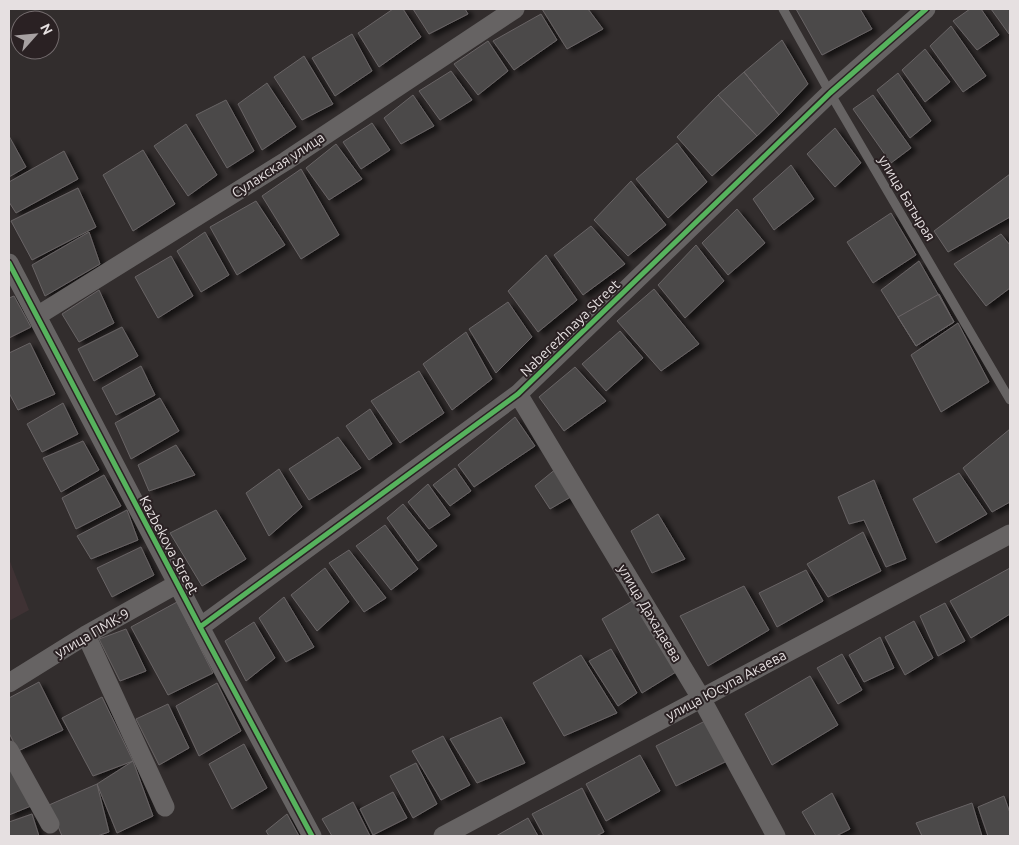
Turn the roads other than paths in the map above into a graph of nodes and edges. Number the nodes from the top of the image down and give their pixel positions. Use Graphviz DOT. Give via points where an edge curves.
graph roads {
  1 [pos="515,9"];
  2 [pos="783,9"];
  3 [pos="926,9"];
  4 [pos="830,94"];
  5 [pos="9,263"];
  6 [pos="37,316"];
  7 [pos="518,394"];
  8 [pos="1010,400"];
  9 [pos="1010,534"];
  10 [pos="177,584"];
  11 [pos="200,627"];
  12 [pos="86,636"];
  13 [pos="9,683"];
  14 [pos="701,698"];
  15 [pos="9,750"];
  16 [pos="165,807"];
  17 [pos="50,824"];
  18 [pos="312,836"];
  19 [pos="443,836"];
  20 [pos="776,836"];
  1 -- 6 [label="street, Сулакская улица" via="286,161"];
  2 -- 4 [label="lane, улица Батырая"];
  3 -- 4 [label="street, Naberezhnaya Street"];
  4 -- 7 [label="street, Naberezhnaya Street"];
  4 -- 8 [label="lane, улица Батырая"];
  5 -- 6 [label="street, Kazbekova Street"];
  6 -- 10 [label="street, Kazbekova Street"];
  7 -- 11 [label="street, Naberezhnaya Street"];
  7 -- 14 [label="street, улица Дахадаева"];
  9 -- 14 [label="street, улица Юсупа Акаева"];
  10 -- 11 [label="street, Kazbekova Street"];
  10 -- 12 [label="street, улица ПМК-9"];
  11 -- 18 [label="street, Kazbekova Street"];
  12 -- 13 [label="street, улица ПМК-9"];
  12 -- 16 [label="street"];
  14 -- 19 [label="street, улица Юсупа Акаева"];
  14 -- 20 [label="street, улица Дахадаева"];
  15 -- 17 [label="street"];
}
